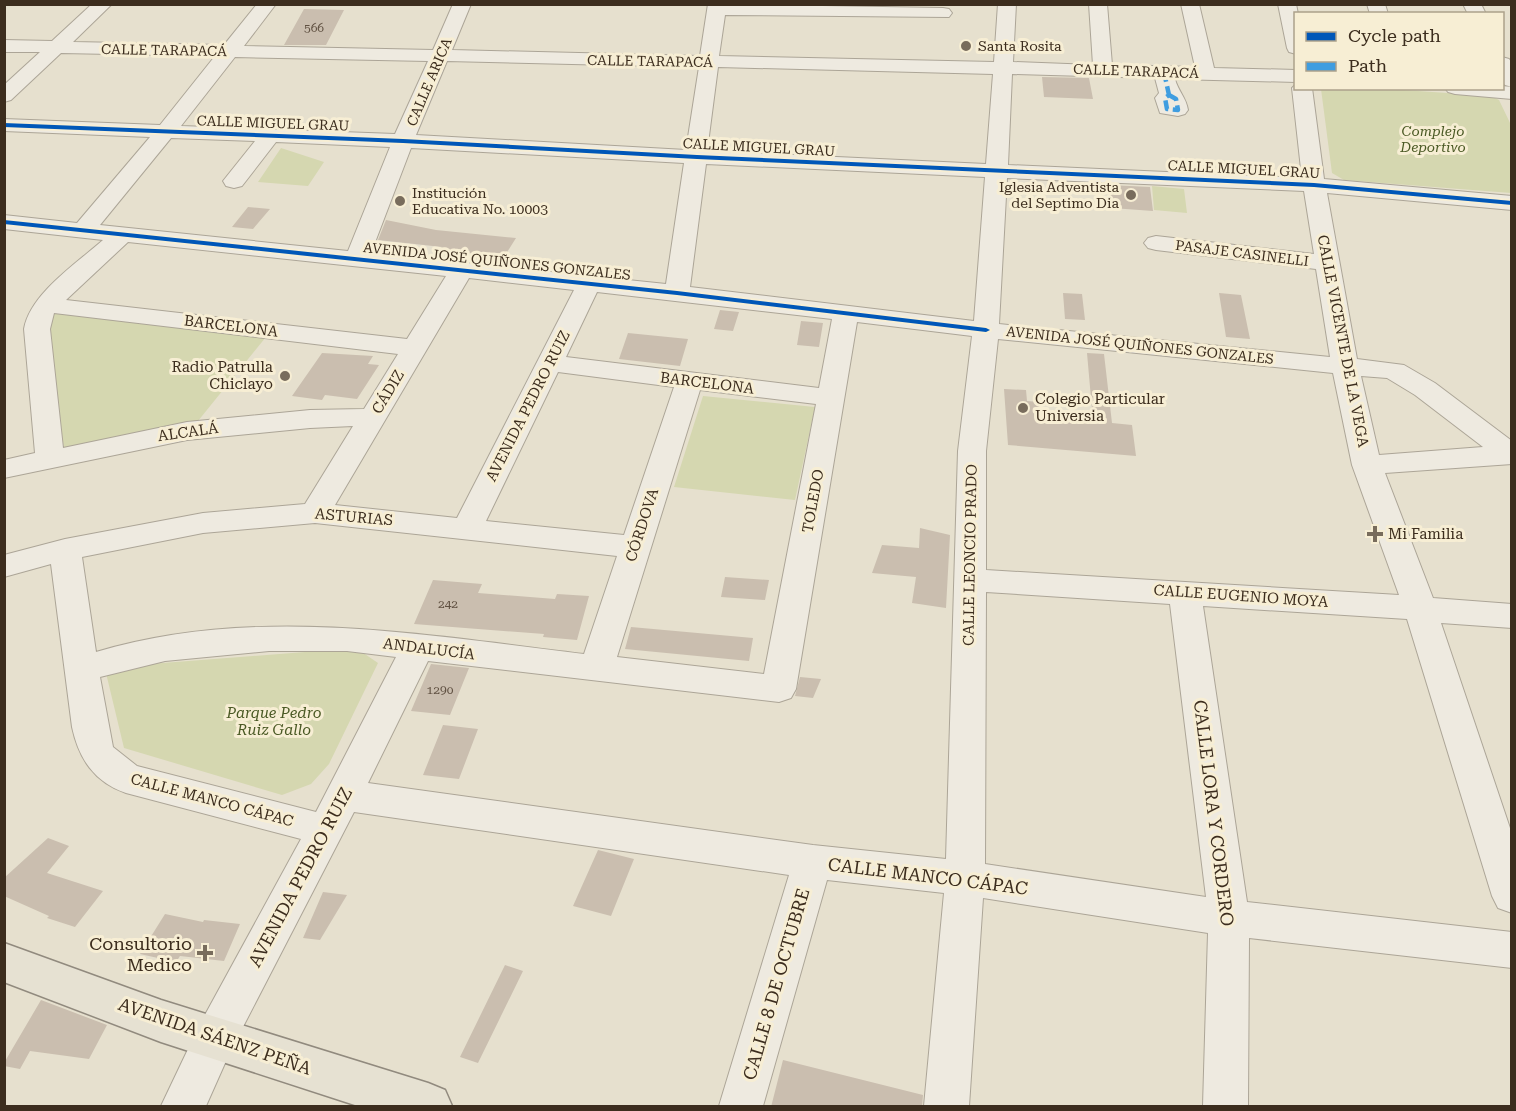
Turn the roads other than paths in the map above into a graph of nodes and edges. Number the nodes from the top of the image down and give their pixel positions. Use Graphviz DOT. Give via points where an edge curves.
graph roads {
  1 [pos="102,4"];
  2 [pos="267,4"];
  3 [pos="462,4"];
  4 [pos="1007,4"];
  5 [pos="1098,4"];
  6 [pos="1190,4"];
  7 [pos="1287,4"];
  8 [pos="717,7"];
  9 [pos="898,8"];
  10 [pos="944,13"];
  11 [pos="1294,38"];
  12 [pos="4,46"];
  13 [pos="57,47"];
  14 [pos="228,52"];
  15 [pos="440,56"];
  16 [pos="710,63"];
  17 [pos="1504,65"];
  18 [pos="1004,68"];
  19 [pos="1103,70"];
  20 [pos="1164,72"];
  21 [pos="1206,74"];
  22 [pos="1294,76"];
  23 [pos="1512,81"];
  24 [pos="1302,90"];
  25 [pos="1478,90"];
  26 [pos="1512,93"];
  27 [pos="1169,95"];
  28 [pos="4,96"];
  29 [pos="4,125"];
  30 [pos="164,132"];
  31 [pos="270,136"];
  32 [pos="403,141"];
  33 [pos="697,158"];
  34 [pos="997,171"];
  35 [pos="234,181"];
  36 [pos="1314,185"];
  37 [pos="1512,203"];
  38 [pos="6,224"];
  39 [pos="83,230"];
  40 [pos="123,234"];
  41 [pos="1156,243"];
  42 [pos="356,260"];
  43 [pos="1327,263"];
  44 [pos="461,271"];
  45 [pos="589,284"];
  46 [pos="677,293"];
  47 [pos="46,305"];
  48 [pos="846,312"];
  49 [pos="986,330"];
  50 [pos="416,348"];
  51 [pos="549,363"];
  52 [pos="1345,366"];
  53 [pos="689,381"];
  54 [pos="831,398"];
  55 [pos="374,417"];
  56 [pos="1511,455"];
  57 [pos="50,459"];
  58 [pos="1367,465"];
  59 [pos="4,469"];
  60 [pos="315,513"];
  61 [pos="467,528"];
  62 [pos="635,547"];
  63 [pos="65,550"];
  64 [pos="4,566"];
  65 [pos="970,580"];
  66 [pos="1185,593"];
  67 [pos="1420,608"];
  68 [pos="1512,616"];
  69 [pos="418,647"];
  70 [pos="596,669"];
  71 [pos="81,670"];
  72 [pos="779,689"];
  73 [pos="345,795"];
  74 [pos="326,830"];
  75 [pos="813,862"];
  76 [pos="965,878"];
  77 [pos="1512,896"];
  78 [pos="1229,918"];
  79 [pos="1512,950"];
  80 [pos="4,962"];
  81 [pos="215,1038"];
  82 [pos="183,1107"];
  83 [pos="428,1107"];
  84 [pos="741,1107"];
  85 [pos="946,1107"];
  86 [pos="1225,1107"];
  1 -- 13 [label="street"];
  2 -- 14 [label="street"];
  3 -- 15 [label="street, CALLE ARICA"];
  4 -- 18 [label="street, CALLE LEONCIO PRADO"];
  5 -- 19 [label="street"];
  6 -- 21 [label="street"];
  7 -- 11 [label="street"];
  8 -- 9 [label="street"];
  8 -- 16 [label="street"];
  9 -- 10 [label="street"];
  12 -- 13 [label="street, CALLE TARAPACÁ"];
  13 -- 14 [label="street, CALLE TARAPACÁ"];
  13 -- 28 [label="street"];
  14 -- 15 [label="street, CALLE TARAPACÁ"];
  14 -- 30 [label="street"];
  15 -- 16 [label="street, CALLE TARAPACÁ"];
  15 -- 32 [label="street, CALLE ARICA"];
  16 -- 18 [label="street, CALLE TARAPACÁ"];
  16 -- 33 [label="street"];
  17 -- 23 [label="street"];
  18 -- 19 [label="street, CALLE TARAPACÁ"];
  18 -- 34 [label="street, CALLE LEONCIO PRADO"];
  19 -- 20 [label="street, CALLE TARAPACÁ"];
  20 -- 21 [label="street, CALLE TARAPACÁ"];
  20 -- 27 [label="street"];
  21 -- 22 [label="street, CALLE TARAPACÁ"];
  24 -- 36 [label="street, CALLE VICENTE DE LA VEGA"];
  25 -- 26 [label="street"];
  29 -- 30 [label="street, CALLE MIGUEL GRAU"];
  30 -- 31 [label="street, CALLE MIGUEL GRAU"];
  30 -- 39 [label="street"];
  31 -- 32 [label="street, CALLE MIGUEL GRAU"];
  31 -- 35 [label="street"];
  32 -- 33 [label="street, CALLE MIGUEL GRAU"];
  32 -- 42 [label="street, CALLE ARICA"];
  33 -- 34 [label="street, CALLE MIGUEL GRAU"];
  33 -- 46 [label="street"];
  34 -- 36 [label="street, CALLE MIGUEL GRAU"];
  34 -- 49 [label="street, CALLE LEONCIO PRADO"];
  36 -- 37 [label="street, CALLE MIGUEL GRAU"];
  36 -- 43 [label="street, CALLE VICENTE DE LA VEGA"];
  38 -- 39 [label="street, AVENIDA JOSÉ QUIÑONES GONZALES"];
  39 -- 40 [label="street, AVENIDA JOSÉ QUIÑONES GONZALES"];
  40 -- 42 [label="street, AVENIDA JOSÉ QUIÑONES GONZALES"];
  40 -- 47 [label="street"];
  41 -- 43 [label="street, PASAJE CASINELLI"];
  42 -- 44 [label="street, AVENIDA JOSÉ QUIÑONES GONZALES"];
  43 -- 52 [label="street, CALLE VICENTE DE LA VEGA"];
  44 -- 45 [label="street, AVENIDA JOSÉ QUIÑONES GONZALES" via="534,271"];
  44 -- 50 [label="street, CÁDIZ"];
  45 -- 46 [label="street, AVENIDA JOSÉ QUIÑONES GONZALES"];
  45 -- 51 [label="street, AVENIDA PEDRO RUIZ"];
  46 -- 48 [label="street, AVENIDA JOSÉ QUIÑONES GONZALES"];
  47 -- 50 [label="street, BARCELONA"];
  47 -- 57 [label="street" via="37,329"];
  48 -- 49 [label="street, AVENIDA JOSÉ QUIÑONES GONZALES"];
  48 -- 54 [label="street, TOLEDO"];
  49 -- 52 [label="street, AVENIDA JOSÉ QUIÑONES GONZALES"];
  49 -- 65 [label="street, CALLE LEONCIO PRADO" via="972,451"];
  50 -- 55 [label="street, CÁDIZ"];
  51 -- 53 [label="street, BARCELONA"];
  51 -- 61 [label="street, AVENIDA PEDRO RUIZ"];
  52 -- 56 [label="street, AVENIDA JOSÉ QUIÑONES GONZALES" via="1404,375"];
  52 -- 58 [label="street, CALLE VICENTE DE LA VEGA"];
  53 -- 54 [label="street, BARCELONA"];
  53 -- 62 [label="street, CÓRDOVA"];
  54 -- 72 [label="street, TOLEDO"];
  55 -- 57 [label="street, ALCALÁ" via="187,431"];
  55 -- 60 [label="street, CÁDIZ"];
  56 -- 58 [label="street"];
  57 -- 59 [label="street, ALCALÁ"];
  58 -- 67 [label="street, CALLE VICENTE DE LA VEGA"];
  60 -- 61 [label="street, ASTURIAS"];
  60 -- 63 [label="street, ASTURIAS" via="203,523"];
  61 -- 62 [label="street, ASTURIAS"];
  62 -- 70 [label="street, CÓRDOVA"];
  63 -- 64 [label="street, ASTURIAS"];
  63 -- 71 [label="street, CALLE MANCO CÁPAC"];
  65 -- 66 [label="street, CALLE EUGENIO MOYA"];
  65 -- 76 [label="street, CALLE LEONCIO PRADO"];
  66 -- 67 [label="street, CALLE EUGENIO MOYA"];
  66 -- 78 [label="street, CALLE LORA Y CORDERO"];
  67 -- 68 [label="street, CALLE EUGENIO MOYA"];
  67 -- 77 [label="street, CALLE VICENTE DE LA VEGA"];
  69 -- 70 [label="street, ANDALUCÍA"];
  69 -- 71 [label="street, ANDALUCÍA" via="348,639 248,638 138,653"];
  69 -- 73 [label="street, AVENIDA PEDRO RUIZ"];
  70 -- 72 [label="street, ANDALUCÍA"];
  71 -- 74 [label="street, CALLE MANCO CÁPAC" via="93,744 102,762 126,778"];
  73 -- 74 [label="street, AVENIDA PEDRO RUIZ"];
  73 -- 75 [label="street, CALLE MANCO CÁPAC"];
  74 -- 81 [label="street, AVENIDA PEDRO RUIZ"];
  75 -- 76 [label="street, CALLE MANCO CÁPAC"];
  75 -- 84 [label="street, CALLE 8 DE OCTUBRE"];
  76 -- 78 [label="street, CALLE MANCO CÁPAC"];
  76 -- 85 [label="street, CALLE LEONCIO PRADO"];
  78 -- 79 [label="street, CALLE MANCO CÁPAC"];
  78 -- 86 [label="street, CALLE LORA Y CORDERO"];
  80 -- 81 [label="main road, AVENIDA SÁENZ PEÑA"];
  81 -- 82 [label="street, AVENIDA PEDRO RUIZ"];
  81 -- 83 [label="main road, AVENIDA SÁENZ PEÑA"];
}
